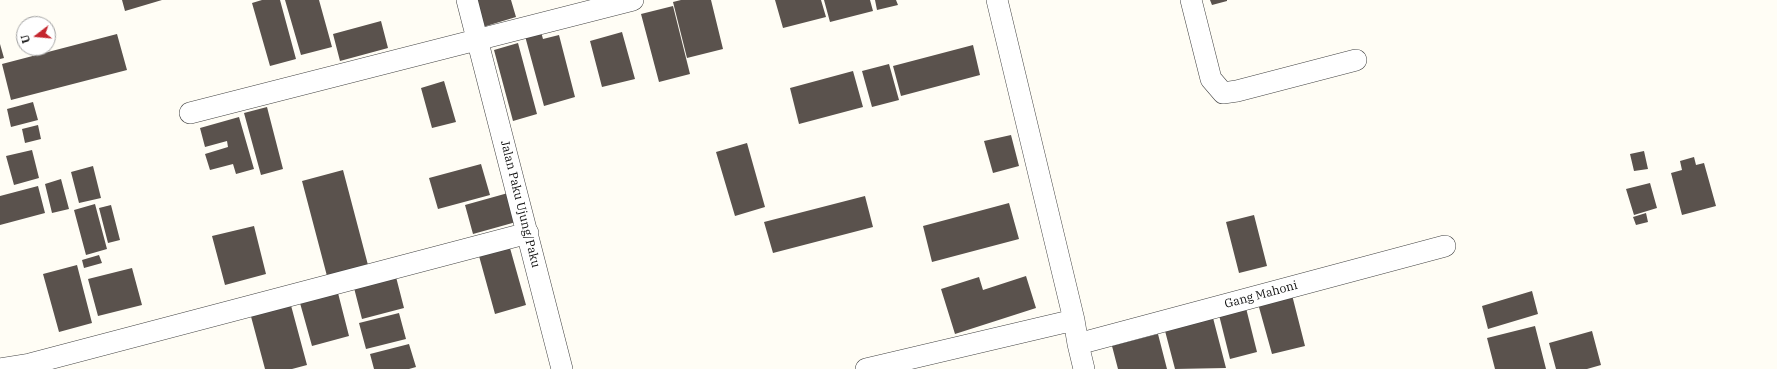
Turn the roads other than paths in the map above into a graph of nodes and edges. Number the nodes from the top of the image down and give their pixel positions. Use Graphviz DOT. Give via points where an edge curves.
graph roads {
  1 [pos="468,0"];
  2 [pos="633,0"];
  3 [pos="997,0"];
  4 [pos="1191,0"];
  5 [pos="478,39"];
  6 [pos="1356,60"];
  7 [pos="190,113"];
  8 [pos="528,233"];
  9 [pos="1445,246"];
  10 [pos="1074,320"];
  11 [pos="1078,344"];
  12 [pos="0,369"];
  13 [pos="562,369"];
  14 [pos="866,369"];
  15 [pos="1084,369"];
  1 -- 5 [label="street, Jalan Paku Ujung/Paku"];
  2 -- 5 [label="street"];
  3 -- 10 [label="street"];
  4 -- 6 [label="street" via="1211,78 1223,93"];
  5 -- 7 [label="street"];
  5 -- 8 [label="street, Jalan Paku Ujung/Paku"];
  8 -- 12 [label="street" via="30,364"];
  8 -- 13 [label="street, Jalan Paku Ujung/Paku"];
  9 -- 11 [label="street, Gang Mahoni"];
  10 -- 11 [label="street"];
  10 -- 14 [label="street"];
  11 -- 15 [label="street"];
}
